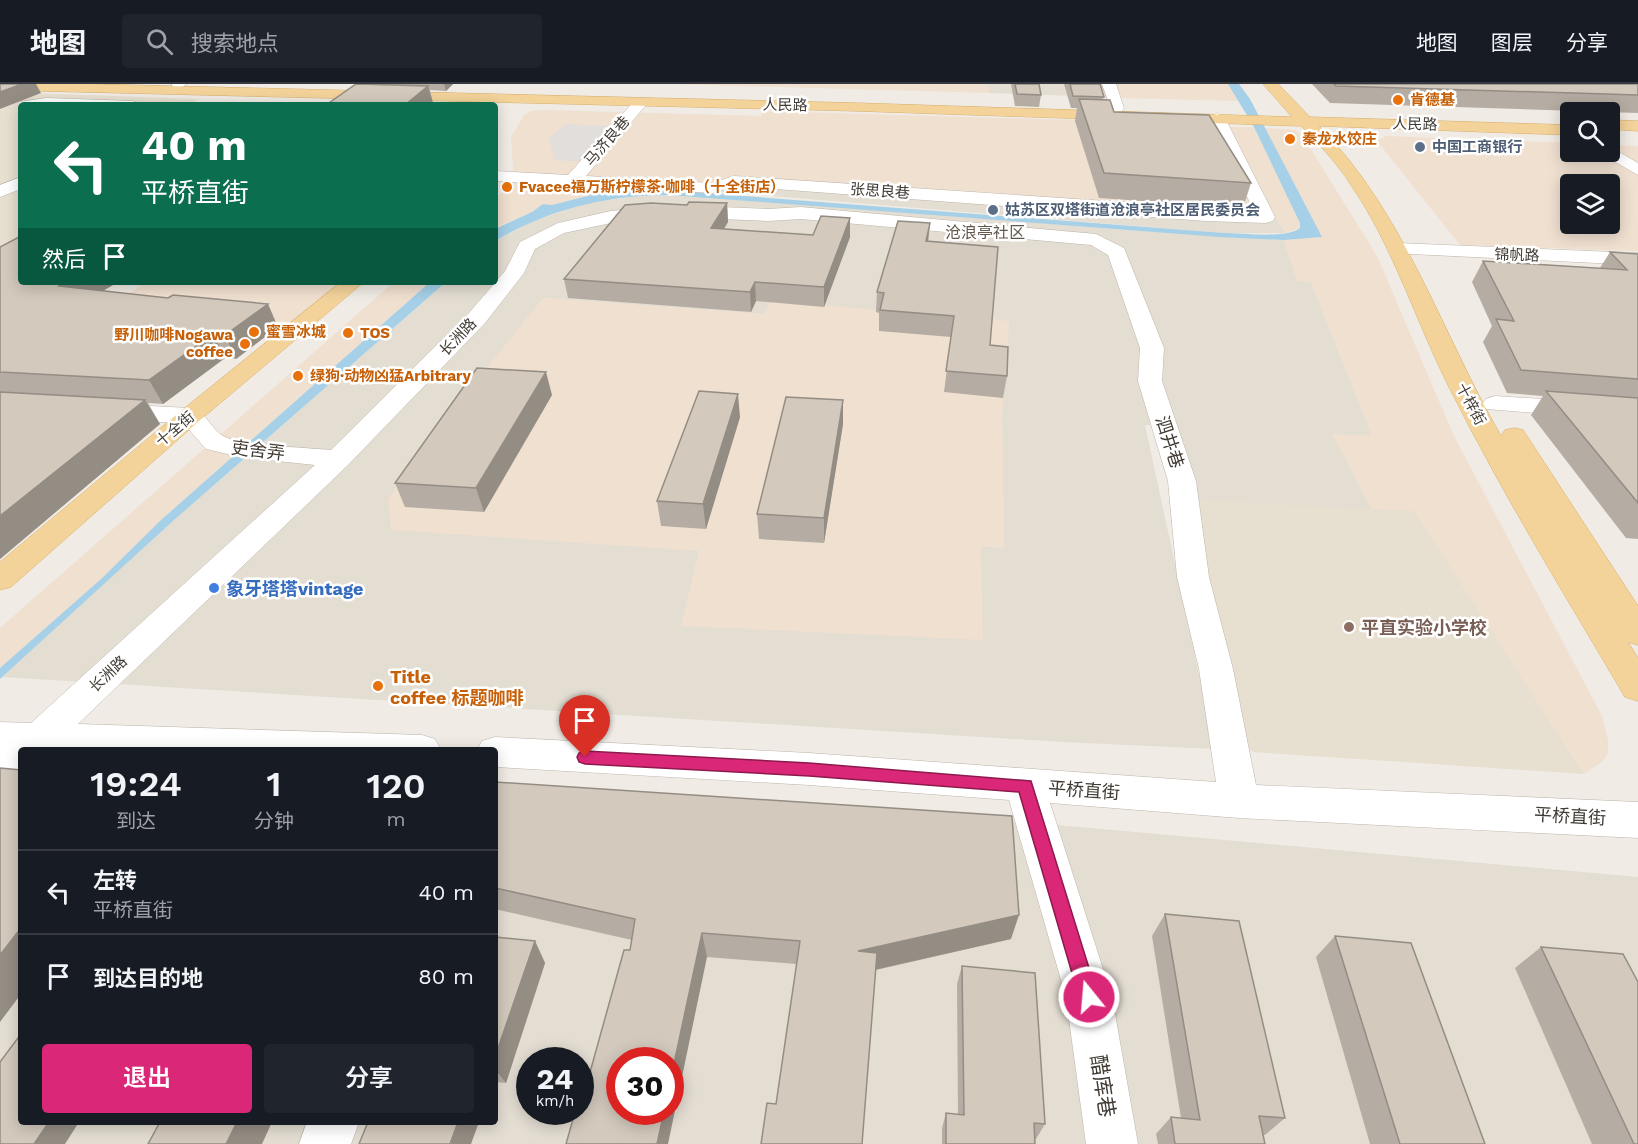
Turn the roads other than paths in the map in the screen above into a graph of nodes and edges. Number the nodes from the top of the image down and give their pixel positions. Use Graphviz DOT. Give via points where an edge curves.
graph roads {
  1 [pos="155,84"];
  2 [pos="179,84"];
  3 [pos="1108,84"];
  4 [pos="1270,84"];
  5 [pos="1286,84"];
  6 [pos="0,86"];
  7 [pos="139,91"];
  8 [pos="476,94"];
  9 [pos="116,102"];
  10 [pos="641,102"];
  11 [pos="1117,108"];
  12 [pos="1223,116"];
  13 [pos="1310,118"];
  14 [pos="1560,124"];
  15 [pos="1620,125"];
  16 [pos="1638,126"];
  17 [pos="1560,130"];
  18 [pos="1620,131"];
  19 [pos="1638,132"];
  20 [pos="1620,159"];
  21 [pos="1638,170"];
  22 [pos="498,176"];
  23 [pos="572,180"];
  24 [pos="18,183"];
  25 [pos="0,192"];
  26 [pos="960,213"];
  27 [pos="1407,250"];
  28 [pos="1638,259"];
  29 [pos="350,285"];
  30 [pos="1495,404"];
  31 [pos="83,410"];
  32 [pos="1638,413"];
  33 [pos="190,416"];
  34 [pos="338,459"];
  35 [pos="0,579"];
  36 [pos="1638,633"];
  37 [pos="1638,687"];
  38 [pos="19,744"];
  39 [pos="220,747"];
  40 [pos="498,752"];
  41 [pos="0,774"];
  42 [pos="1025,786"];
  43 [pos="1239,801"];
  44 [pos="1638,820"];
  45 [pos="332,1125"];
  46 [pos="325,1144"];
  47 [pos="1112,1144"];
  1 -- 2 [label="main road, 人民路"];
  2 -- 8 [label="main road, 人民路"];
  3 -- 11 [label="street"];
  4 -- 13 [label="main road"];
  5 -- 13 [label="main road"];
  6 -- 7 [label="main road, 人民路"];
  7 -- 8 [label="main road, 人民路"];
  7 -- 9 [label="street"];
  8 -- 10 [label="main road, 人民路"];
  8 -- 11 [label="main road, 人民路"];
  10 -- 12 [label="main road, 人民路"];
  10 -- 23 [label="street, 马济良巷"];
  11 -- 12 [label="main road, 人民路"];
  12 -- 13 [label="main road, 人民路"];
  12 -- 26 [label="street, 张思良巷" via="1266,217"];
  13 -- 14 [label="main road, 人民路"];
  13 -- 17 [label="main road, 人民路"];
  13 -- 27 [label="main road, 十梓街" via="1377,184"];
  15 -- 16 [label="main road"];
  18 -- 19 [label="main road"];
  20 -- 21 [label="street"];
  22 -- 23 [label="street, 张思良巷"];
  23 -- 26 [label="street, 张思良巷" via="713,188 735,181"];
  24 -- 25 [label="street"];
  26 -- 34 [label="street, 长洲路" via="768,215 672,211 611,217 558,229 511,253 514,273 477,318"];
  26 -- 43 [label="street, 泗井巷" via="1096,240 1117,252 1152,348 1150,381 1182,481 1193,577 1216,669"];
  27 -- 28 [label="street, 锦帆路"];
  27 -- 30 [label="main road, 十梓街"];
  27 -- 37 [label="main road, 十梓街" via="1462,388"];
  29 -- 33 [label="main road, 十全街"];
  30 -- 32 [label="street"];
  30 -- 36 [label="main road, 十梓街"];
  31 -- 33 [label="street"];
  33 -- 34 [label="street, 吏舍弄" via="215,443"];
  33 -- 35 [label="main road, 十全街"];
  34 -- 38 [label="street, 长洲路"];
  38 -- 39 [label="street"];
  38 -- 41 [label="street, 长洲路"];
  40 -- 42 [label="street, 平桥直街"];
  42 -- 43 [label="street, 平桥直街"];
  42 -- 47 [label="street, 醋库巷" via="1089,997"];
  43 -- 44 [label="street, 平桥直街"];
  45 -- 46 [label="street"];
}
